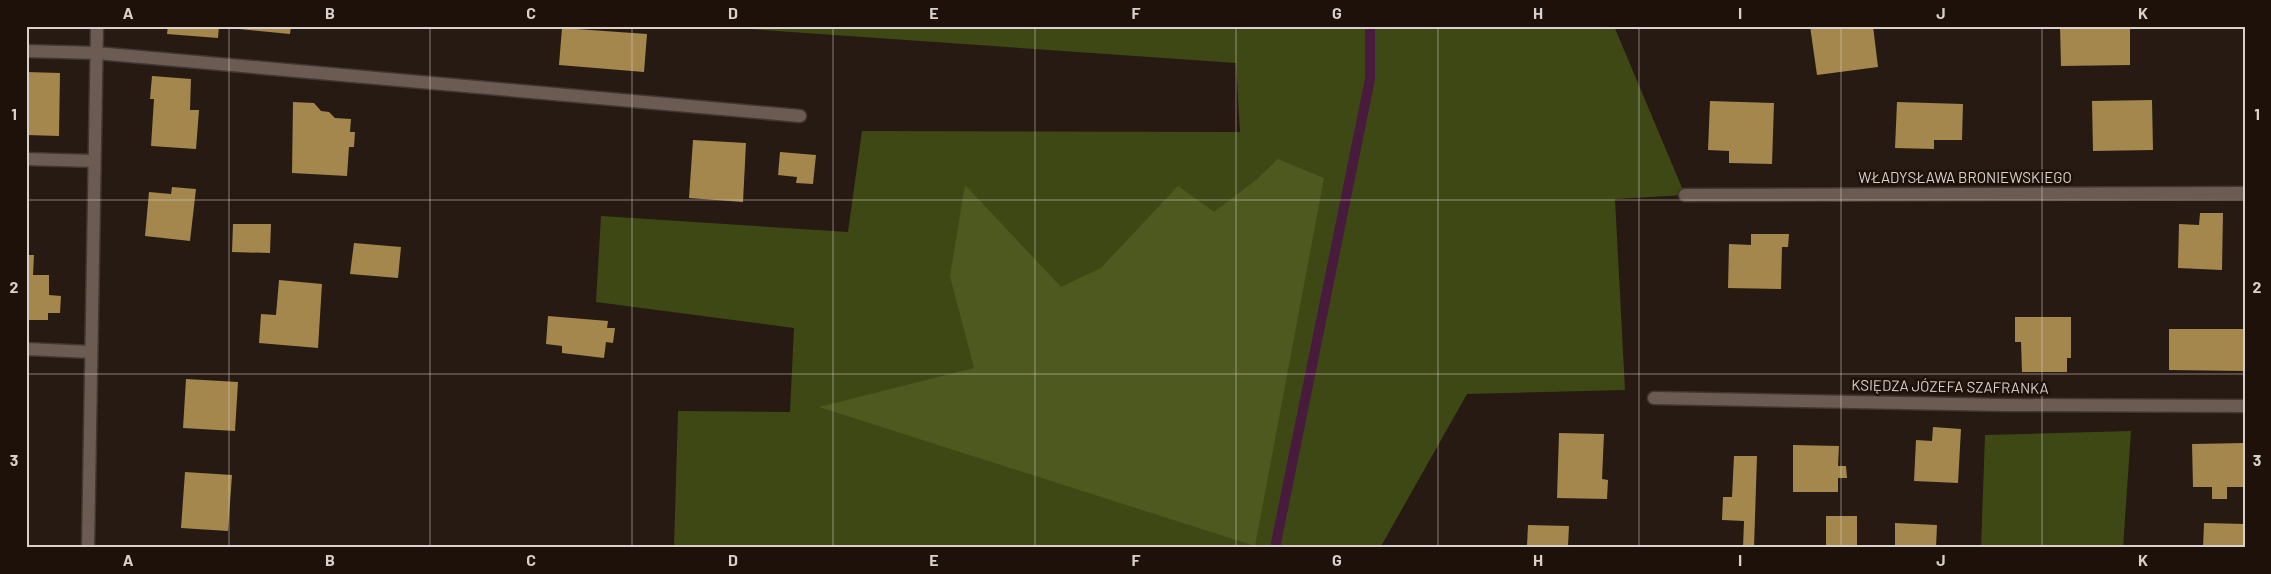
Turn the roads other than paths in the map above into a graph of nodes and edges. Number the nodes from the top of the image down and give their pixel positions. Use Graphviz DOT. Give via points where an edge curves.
graph roads {
  1 [pos="97,26"];
  2 [pos="26,51"];
  3 [pos="96,53"];
  4 [pos="800,116"];
  5 [pos="26,159"];
  6 [pos="94,161"];
  7 [pos="2245,192"];
  8 [pos="1684,196"];
  9 [pos="26,349"];
  10 [pos="91,352"];
  11 [pos="1654,398"];
  12 [pos="2245,406"];
  13 [pos="88,548"];
  1 -- 3 [label="street"];
  2 -- 3 [label="street"];
  3 -- 4 [label="street"];
  3 -- 6 [label="street"];
  5 -- 6 [label="street"];
  6 -- 10 [label="street"];
  7 -- 8 [label="street, WŁADYSŁAWA BRONIEWSKIEGO"];
  9 -- 10 [label="street"];
  10 -- 13 [label="street"];
  11 -- 12 [label="street, KSIĘDZA JÓZEFA SZAFRANKA"];
}
